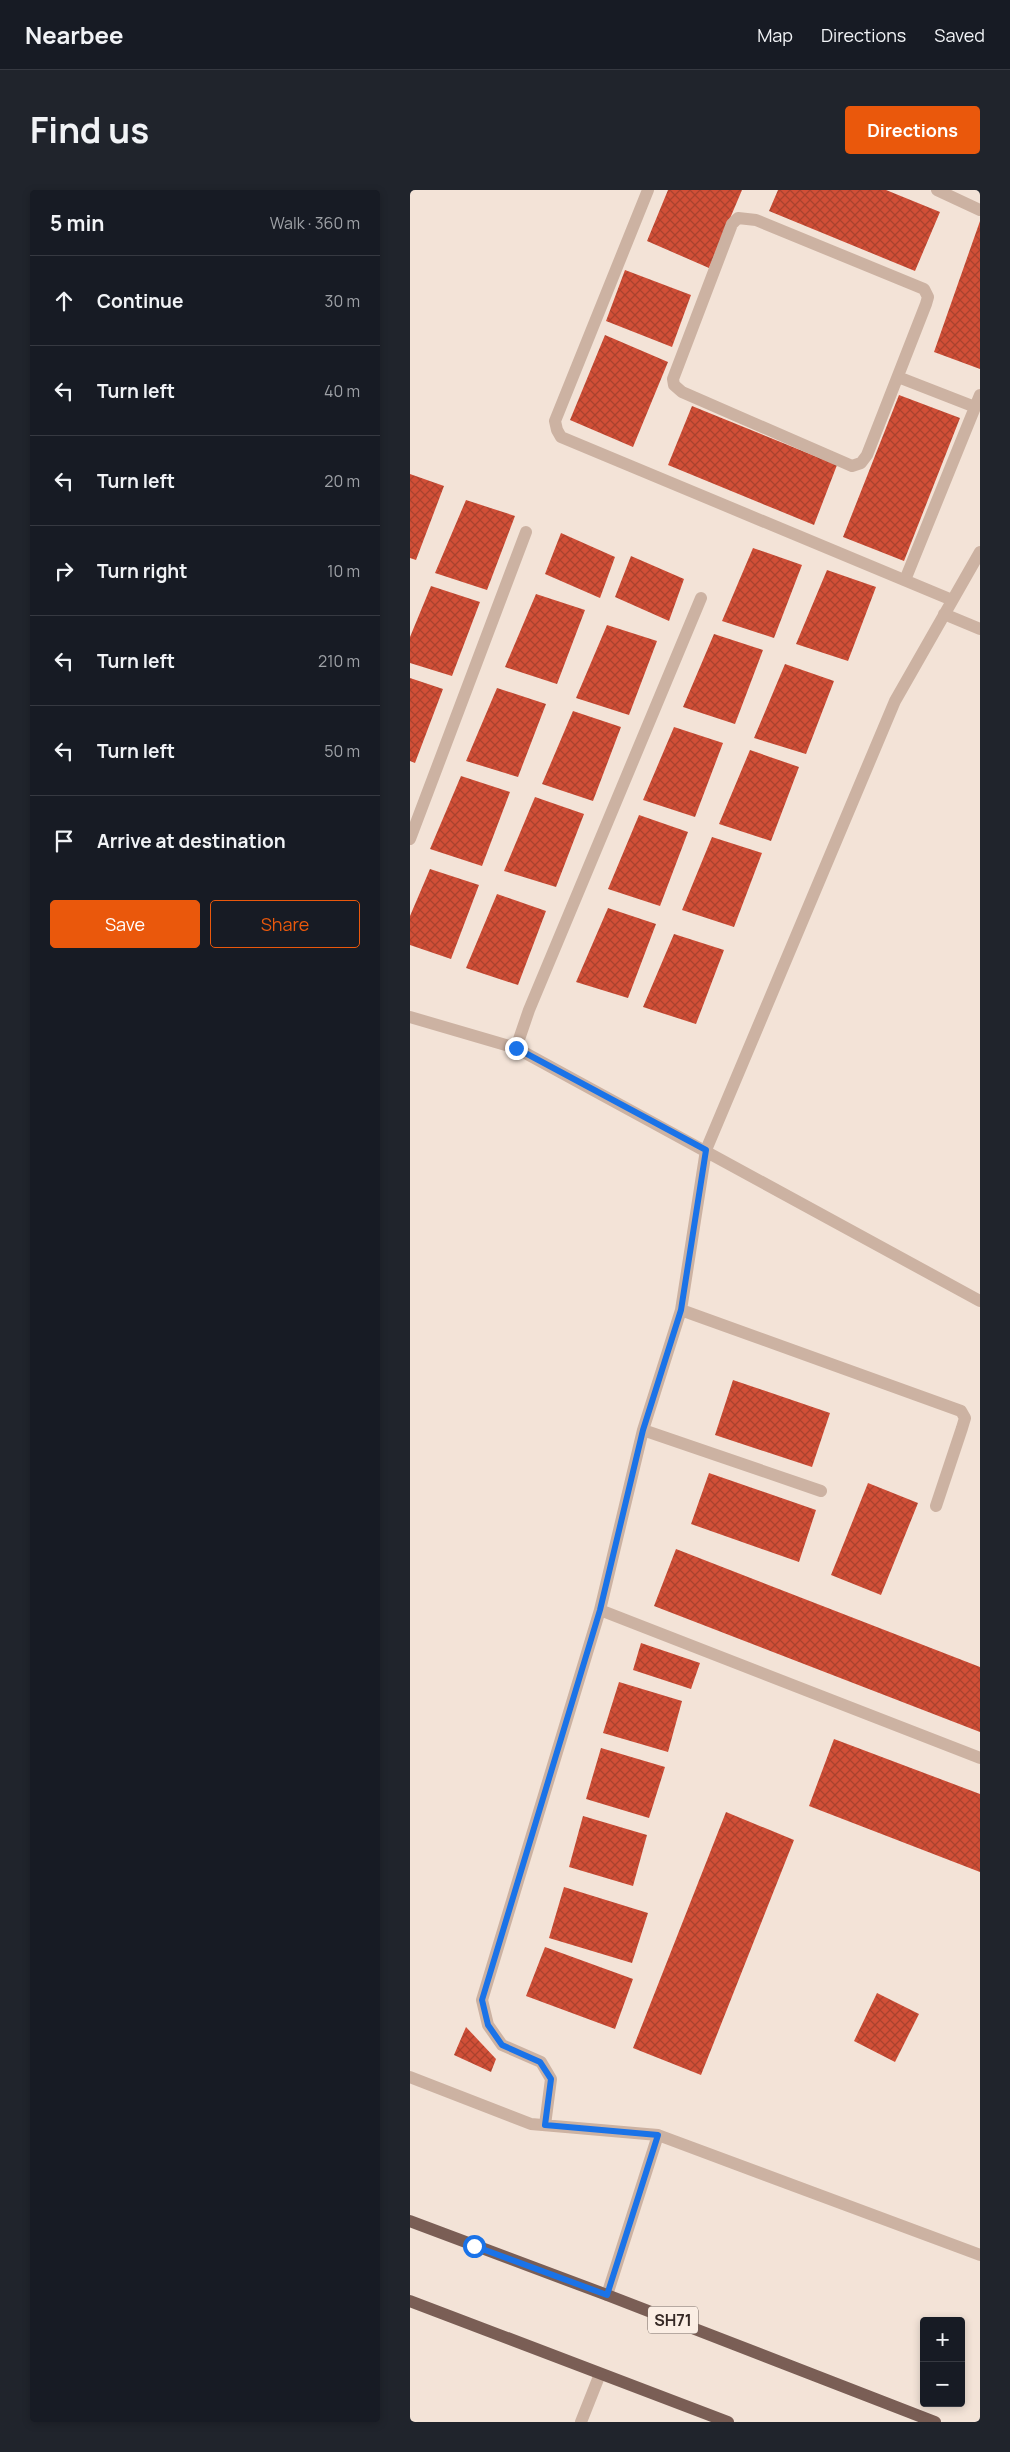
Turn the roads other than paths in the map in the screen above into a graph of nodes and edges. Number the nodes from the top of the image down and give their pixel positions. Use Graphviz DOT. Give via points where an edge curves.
graph roads {
  1 [pos="648,190"];
  2 [pos="936,190"];
  3 [pos="980,210"];
  4 [pos="898,377"];
  5 [pos="978,401"];
  6 [pos="526,532"];
  7 [pos="980,552"];
  8 [pos="905,580"];
  9 [pos="701,598"];
  10 [pos="952,600"];
  11 [pos="944,614"];
  12 [pos="980,629"];
  13 [pos="410,839"];
  14 [pos="410,1016"];
  15 [pos="516,1048"];
  16 [pos="706,1150"];
  17 [pos="980,1301"];
  18 [pos="681,1310"];
  19 [pos="643,1430"];
  20 [pos="821,1491"];
  21 [pos="936,1506"];
  22 [pos="600,1610"];
  23 [pos="980,1758"];
  24 [pos="410,2077"];
  25 [pos="545,2125"];
  26 [pos="658,2135"];
  27 [pos="410,2222"];
  28 [pos="980,2254"];
  29 [pos="607,2295"];
  30 [pos="410,2301"];
  31 [pos="600,2374"];
  32 [pos="581,2422"];
  33 [pos="728,2422"];
  34 [pos="935,2422"];
  1 -- 8 [label="street" via="556,421 561,437"];
  2 -- 3 [label="street"];
  4 -- 4 [label="street" via="867,455 861,463 852,466 674,386 673,379 732,224 738,218 756,220 924,290 928,297 926,304"];
  4 -- 5 [label="street"];
  5 -- 8 [label="street"];
  6 -- 13 [label="street"];
  7 -- 10 [label="street"];
  8 -- 10 [label="street"];
  9 -- 15 [label="street"];
  10 -- 11 [label="street"];
  11 -- 12 [label="street"];
  11 -- 16 [label="street" via="895,701"];
  14 -- 15 [label="street"];
  15 -- 16 [label="street"];
  16 -- 17 [label="street"];
  16 -- 18 [label="street"];
  18 -- 19 [label="street"];
  18 -- 21 [label="street" via="961,1411 964,1418 962,1428"];
  19 -- 20 [label="street"];
  19 -- 22 [label="street"];
  22 -- 23 [label="street"];
  22 -- 25 [label="street" via="482,2000 488,2025 502,2045 540,2062 551,2079"];
  24 -- 25 [label="street" via="531,2124"];
  25 -- 26 [label="street"];
  26 -- 28 [label="street"];
  26 -- 29 [label="street"];
  27 -- 29 [label="main road, SH71"];
  29 -- 34 [label="main road, SH71"];
  30 -- 31 [label="main road"];
  31 -- 32 [label="street"];
  31 -- 33 [label="main road"];
}
